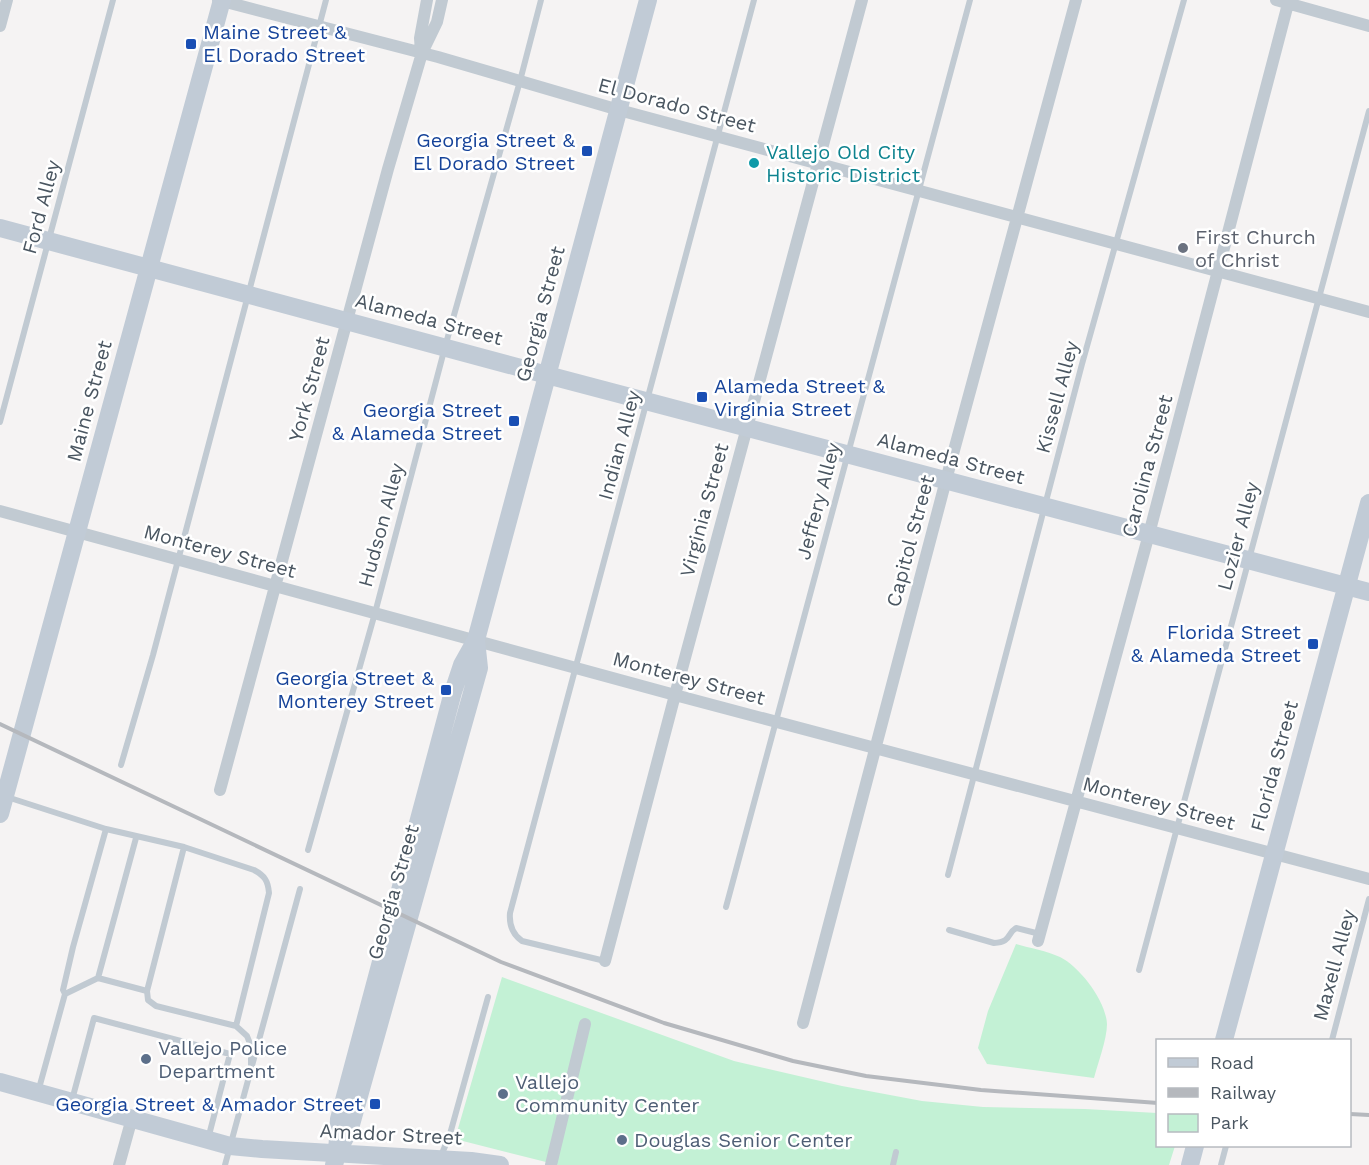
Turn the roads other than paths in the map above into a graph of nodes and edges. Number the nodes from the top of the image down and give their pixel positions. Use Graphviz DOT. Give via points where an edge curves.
graph roads {
  1 [pos="8,0"];
  2 [pos="113,0"];
  3 [pos="221,0"];
  4 [pos="326,0"];
  5 [pos="427,0"];
  6 [pos="442,0"];
  7 [pos="541,0"];
  8 [pos="648,0"];
  9 [pos="754,0"];
  10 [pos="862,0"];
  11 [pos="970,0"];
  12 [pos="1076,0"];
  13 [pos="1184,0"];
  14 [pos="1284,1"];
  15 [pos="0,26"];
  16 [pos="319,26"];
  17 [pos="1369,26"];
  18 [pos="422,53"];
  19 [pos="520,81"];
  20 [pos="619,110"];
  21 [pos="1369,111"];
  22 [pos="719,137"];
  23 [pos="818,164"];
  24 [pos="920,191"];
  25 [pos="1018,217"];
  26 [pos="0,228"];
  27 [pos="49,241"];
  28 [pos="1116,244"];
  29 [pos="148,267"];
  30 [pos="1217,271"];
  31 [pos="248,294"];
  32 [pos="1319,298"];
  33 [pos="1369,312"];
  34 [pos="348,321"];
  35 [pos="445,347"];
  36 [pos="548,375"];
  37 [pos="648,401"];
  38 [pos="0,422"];
  39 [pos="747,427"];
  40 [pos="847,453"];
  41 [pos="946,480"];
  42 [pos="1369,503"];
  43 [pos="1044,506"];
  44 [pos="0,511"];
  45 [pos="77,532"];
  46 [pos="1149,534"];
  47 [pos="178,560"];
  48 [pos="1249,560"];
  49 [pos="277,586"];
  50 [pos="1346,586"];
  51 [pos="1369,592"];
  52 [pos="375,613"];
  53 [pos="476,640"];
  54 [pos="575,667"];
  55 [pos="675,694"];
  56 [pos="776,722"];
  57 [pos="875,748"];
  58 [pos="121,765"];
  59 [pos="976,775"];
  60 [pos="220,790"];
  61 [pos="1075,801"];
  62 [pos="2,802"];
  63 [pos="1177,828"];
  64 [pos="106,829"];
  65 [pos="136,838"];
  66 [pos="184,847"];
  67 [pos="309,850"];
  68 [pos="1274,854"];
  69 [pos="948,875"];
  70 [pos="1369,879"];
  71 [pos="300,889"];
  72 [pos="1369,899"];
  73 [pos="726,907"];
  74 [pos="949,930"];
  75 [pos="1039,937"];
  76 [pos="605,961"];
  77 [pos="1139,969"];
  78 [pos="98,978"];
  79 [pos="147,991"];
  80 [pos="65,994"];
  81 [pos="488,997"];
  82 [pos="803,1023"];
  83 [pos="585,1024"];
  84 [pos="236,1026"];
  85 [pos="1225,1039"];
  86 [pos="1333,1039"];
  87 [pos="251,1070"];
  88 [pos="4,1084"];
  89 [pos="38,1092"];
  90 [pos="71,1100"];
  91 [pos="132,1118"];
  92 [pos="207,1139"];
  93 [pos="230,1146"];
  94 [pos="1196,1147"];
  95 [pos="1226,1147"];
  96 [pos="262,1149"];
  97 [pos="896,1152"];
  98 [pos="335,1159"];
  99 [pos="439,1162"];
  100 [pos="119,1165"];
  101 [pos="225,1165"];
  102 [pos="281,1165"];
  103 [pos="500,1165"];
  104 [pos="551,1165"];
  105 [pos="893,1165"];
  106 [pos="1190,1165"];
  107 [pos="1221,1165"];
  1 -- 15 [label="street"];
  2 -- 27 [label="lane, Ford Alley"];
  3 -- 16 [label="street, El Dorado Street"];
  3 -- 29 [label="street, Maine Street"];
  4 -- 16 [label="lane"];
  5 -- 18 [label="street" via="420,38"];
  6 -- 18 [label="street, York Street" via="437,22"];
  7 -- 19 [label="lane, Hudson Alley"];
  8 -- 20 [label="street, Georgia Street"];
  9 -- 22 [label="lane, Indian Alley"];
  10 -- 23 [label="street, Virginia Street"];
  11 -- 24 [label="lane, Jeffery Alley"];
  12 -- 25 [label="street, Capitol Street"];
  13 -- 28 [label="lane, Kissell Alley"];
  14 -- 17 [label="street"];
  14 -- 30 [label="street, Carolina Street"];
  16 -- 18 [label="street, El Dorado Street"];
  16 -- 31 [label="lane"];
  18 -- 19 [label="street, El Dorado Street"];
  18 -- 34 [label="street, York Street"];
  19 -- 20 [label="street, El Dorado Street"];
  19 -- 35 [label="lane, Hudson Alley"];
  20 -- 22 [label="street, El Dorado Street"];
  20 -- 36 [label="street, Georgia Street"];
  21 -- 32 [label="lane, Lozier Alley"];
  22 -- 23 [label="street, El Dorado Street"];
  22 -- 37 [label="lane, Indian Alley"];
  23 -- 24 [label="street, El Dorado Street"];
  23 -- 39 [label="street, Virginia Street"];
  24 -- 25 [label="street, El Dorado Street"];
  24 -- 40 [label="lane, Jeffery Alley"];
  25 -- 28 [label="street, El Dorado Street"];
  25 -- 41 [label="street, Capitol Street"];
  26 -- 27 [label="street, Alameda Street"];
  27 -- 29 [label="street, Alameda Street"];
  27 -- 38 [label="lane, Ford Alley"];
  28 -- 30 [label="street, El Dorado Street"];
  28 -- 43 [label="lane, Kissell Alley"];
  29 -- 31 [label="street, Alameda Street"];
  29 -- 45 [label="street, Maine Street"];
  30 -- 32 [label="street, El Dorado Street"];
  30 -- 46 [label="street, Carolina Street"];
  31 -- 34 [label="street, Alameda Street"];
  31 -- 47 [label="lane"];
  32 -- 33 [label="street, El Dorado Street"];
  32 -- 48 [label="lane, Lozier Alley"];
  34 -- 35 [label="street, Alameda Street"];
  34 -- 49 [label="street, York Street"];
  35 -- 36 [label="street, Alameda Street"];
  35 -- 52 [label="lane, Hudson Alley"];
  36 -- 37 [label="street, Alameda Street"];
  36 -- 53 [label="street, Georgia Street"];
  37 -- 39 [label="street, Alameda Street"];
  37 -- 54 [label="lane, Indian Alley"];
  39 -- 40 [label="street, Alameda Street"];
  39 -- 55 [label="street, Virginia Street"];
  40 -- 41 [label="street, Alameda Street"];
  40 -- 56 [label="lane, Jeffery Alley"];
  41 -- 43 [label="street, Alameda Street"];
  41 -- 57 [label="street, Capitol Street"];
  42 -- 50 [label="street, Florida Street"];
  43 -- 46 [label="street, Alameda Street"];
  43 -- 59 [label="lane, Kissell Alley"];
  44 -- 45 [label="street, Monterey Street"];
  45 -- 47 [label="street, Monterey Street"];
  45 -- 62 [label="street, Maine Street"];
  46 -- 48 [label="street, Alameda Street"];
  46 -- 61 [label="street, Carolina Street"];
  47 -- 49 [label="street, Monterey Street"];
  47 -- 58 [label="lane"];
  48 -- 50 [label="street, Alameda Street"];
  48 -- 63 [label="lane, Lozier Alley"];
  49 -- 52 [label="street, Monterey Street"];
  49 -- 60 [label="street, York Street"];
  50 -- 51 [label="street, Alameda Street"];
  50 -- 68 [label="street, Florida Street"];
  52 -- 53 [label="street, Monterey Street"];
  52 -- 67 [label="lane, Hudson Alley"];
  53 -- 54 [label="street, Monterey Street"];
  53 -- 98 [label="street, Georgia Street" via="462,665 450,703 338,1122"];
  54 -- 55 [label="street, Monterey Street"];
  54 -- 76 [label="lane, Indian Alley" via="510,922 522,941"];
  55 -- 56 [label="street, Monterey Street"];
  55 -- 76 [label="street, Virginia Street"];
  56 -- 57 [label="street, Monterey Street"];
  56 -- 73 [label="lane, Jeffery Alley"];
  57 -- 59 [label="street, Monterey Street"];
  57 -- 82 [label="street, Capitol Street"];
  59 -- 61 [label="street, Monterey Street"];
  59 -- 69 [label="lane, Kissell Alley"];
  61 -- 63 [label="street, Monterey Street"];
  61 -- 75 [label="street, Carolina Street"];
  62 -- 64 [label="lane"];
  63 -- 68 [label="street, Monterey Street"];
  63 -- 77 [label="lane, Lozier Alley"];
  64 -- 65 [label="lane"];
  64 -- 80 [label="lane" via="64,980"];
  65 -- 66 [label="lane"];
  65 -- 78 [label="lane"];
  66 -- 79 [label="lane"];
  66 -- 84 [label="lane" via="254,870 269,883"];
  68 -- 70 [label="street, Monterey Street"];
  68 -- 85 [label="street, Florida Street"];
  71 -- 87 [label="lane"];
  72 -- 86 [label="lane, Maxell Alley"];
  74 -- 75 [label="lane" via="994,943 1009,938 1016,928"];
  78 -- 79 [label="lane"];
  78 -- 80 [label="lane"];
  79 -- 84 [label="lane" via="148,1000 156,1006"];
  80 -- 89 [label="lane"];
  81 -- 99 [label="lane"];
  83 -- 104 [label="street"];
  84 -- 87 [label="lane" via="251,1046"];
  87 -- 93 [label="lane"];
  88 -- 89 [label="street, Amador Street"];
  89 -- 90 [label="street, Amador Street"];
  90 -- 91 [label="street, Amador Street"];
  90 -- 92 [label="lane" via="94,1018 230,1054"];
  91 -- 92 [label="street, Amador Street"];
  91 -- 100 [label="street"];
  92 -- 93 [label="street, Amador Street"];
  93 -- 96 [label="street, Amador Street"];
  93 -- 101 [label="lane"];
  94 -- 106 [label="street"];
  95 -- 107 [label="lane"];
  96 -- 98 [label="street, Amador Street"];
  96 -- 102 [label="street"];
  97 -- 105 [label="lane"];
  98 -- 99 [label="street, Amador Street"];
  99 -- 103 [label="street, Amador Street"];
}
